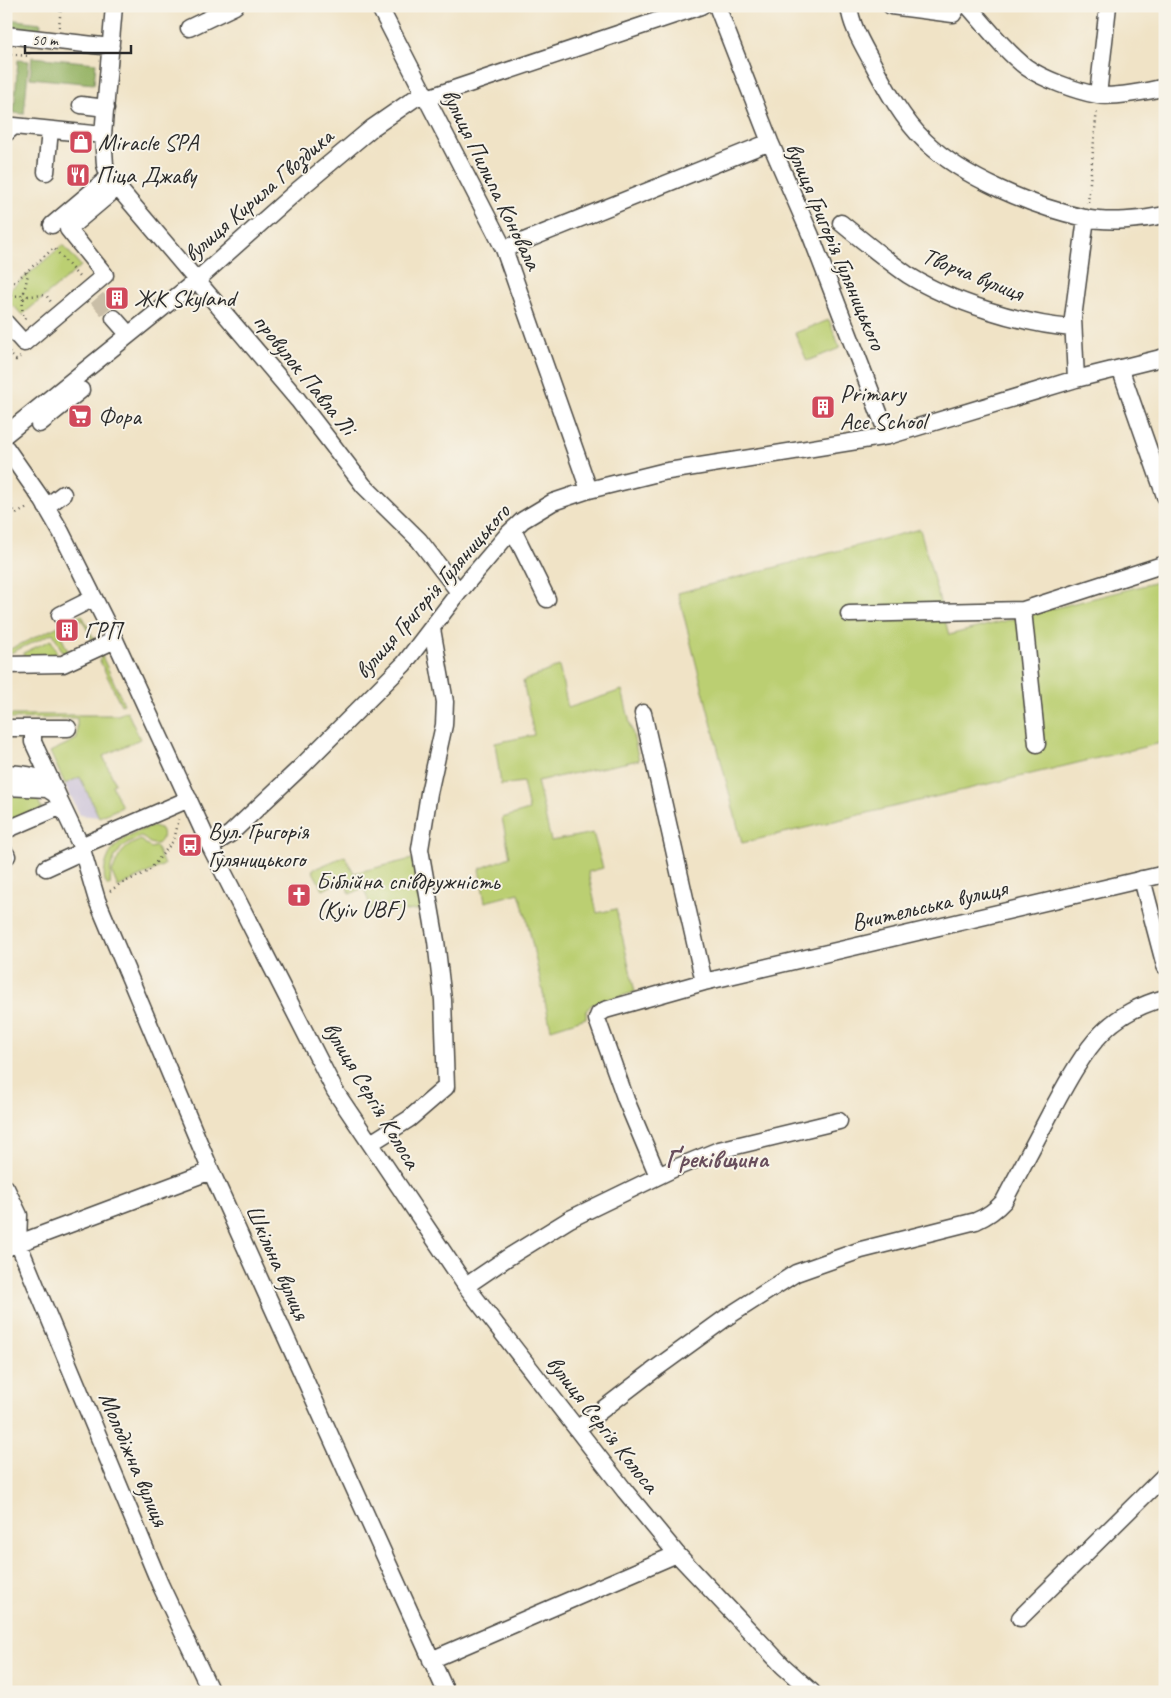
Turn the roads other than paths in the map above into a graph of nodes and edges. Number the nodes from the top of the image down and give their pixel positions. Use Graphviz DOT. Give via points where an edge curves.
graph roads {
  1 [pos="114,6"];
  2 [pos="235,6"];
  3 [pos="380,6"];
  4 [pos="701,6"];
  5 [pos="717,6"];
  6 [pos="849,6"];
  7 [pos="891,6"];
  8 [pos="958,6"];
  9 [pos="968,6"];
  10 [pos="1108,6"];
  11 [pos="189,28"];
  12 [pos="6,35"];
  13 [pos="111,47"];
  14 [pos="1165,88"];
  15 [pos="425,95"];
  16 [pos="1098,95"];
  17 [pos="81,105"];
  18 [pos="106,108"];
  19 [pos="50,130"];
  20 [pos="6,133"];
  21 [pos="103,135"];
  22 [pos="770,142"];
  23 [pos="46,172"];
  24 [pos="114,182"];
  25 [pos="1165,215"];
  26 [pos="1086,218"];
  27 [pos="841,223"];
  28 [pos="52,225"];
  29 [pos="504,249"];
  30 [pos="197,280"];
  31 [pos="114,318"];
  32 [pos="6,323"];
  33 [pos="1072,328"];
  34 [pos="128,335"];
  35 [pos="1165,356"];
  36 [pos="1120,368"];
  37 [pos="1076,379"];
  38 [pos="80,390"];
  39 [pos="56,402"];
  40 [pos="39,424"];
  41 [pos="888,436"];
  42 [pos="7,438"];
  43 [pos="589,490"];
  44 [pos="63,494"];
  45 [pos="1165,496"];
  46 [pos="39,506"];
  47 [pos="509,533"];
  48 [pos="1165,564"];
  49 [pos="460,592"];
  50 [pos="94,598"];
  51 [pos="547,599"];
  52 [pos="1023,610"];
  53 [pos="60,614"];
  54 [pos="849,614"];
  55 [pos="432,629"];
  56 [pos="115,640"];
  57 [pos="6,665"];
  58 [pos="643,714"];
  59 [pos="6,728"];
  60 [pos="33,728"];
  61 [pos="68,728"];
  62 [pos="1037,744"];
  63 [pos="6,773"];
  64 [pos="6,787"];
  65 [pos="184,801"];
  66 [pos="61,804"];
  67 [pos="6,830"];
  68 [pos="210,846"];
  69 [pos="82,849"];
  70 [pos="46,868"];
  71 [pos="1165,874"];
  72 [pos="1142,879"];
  73 [pos="1165,966"];
  74 [pos="704,982"];
  75 [pos="1165,998"];
  76 [pos="839,1121"];
  77 [pos="371,1144"];
  78 [pos="211,1171"];
  79 [pos="658,1176"];
  80 [pos="6,1188"];
  81 [pos="12,1245"];
  82 [pos="466,1286"];
  83 [pos="576,1429"];
  84 [pos="1165,1476"];
  85 [pos="677,1554"];
  86 [pos="1020,1618"];
  87 [pos="431,1660"];
  88 [pos="212,1692"];
  89 [pos="446,1692"];
  90 [pos="812,1692"];
  1 -- 13 [label="street, провулок Павла Лі"];
  2 -- 11 [label="street"];
  3 -- 15 [label="street, вулиця Пилипа Коновала"];
  4 -- 15 [label="street, вулиця Кирила Гвоздика"];
  5 -- 22 [label="street"];
  6 -- 26 [label="street" via="852,21 877,71 904,116 925,141 978,179 1031,202"];
  7 -- 8 [label="street" via="953,14"];
  9 -- 16 [label="street" via="1027,68"];
  10 -- 16 [label="street"];
  12 -- 13 [label="street"];
  13 -- 18 [label="street, провулок Павла Лі"];
  14 -- 16 [label="street"];
  15 -- 29 [label="street, вулиця Пилипа Коновала"];
  15 -- 30 [label="street, вулиця Кирила Гвоздика" via="372,128"];
  17 -- 18 [label="street"];
  18 -- 21 [label="street, провулок Павла Лі"];
  19 -- 20 [label="street" via="14,126"];
  19 -- 21 [label="street"];
  19 -- 23 [label="street"];
  21 -- 24 [label="street, провулок Павла Лі" via="105,165"];
  22 -- 29 [label="street, вулиця Григорія Гуляницького"];
  22 -- 41 [label="street, вулиця Григорія Гуляницького" via="811,236"];
  24 -- 28 [label="street"];
  24 -- 30 [label="street, провулок Павла Лі"];
  24 -- 32 [label="street" via="68,229 106,275 93,293 24,343"];
  25 -- 26 [label="street" via="1123,220"];
  26 -- 33 [label="street"];
  27 -- 33 [label="street, Творча вулиця" via="910,276 940,291 1016,318"];
  29 -- 43 [label="street, вулиця Пилипа Коновала"];
  30 -- 34 [label="street, вулиця Кирила Гвоздика"];
  30 -- 49 [label="street, провулок Павла Лі" via="298,400 364,486 419,540"];
  31 -- 34 [label="street"];
  33 -- 37 [label="street"];
  34 -- 39 [label="street, вулиця Кирила Гвоздика"];
  35 -- 36 [label="street, вулиця Григорія Гуляницького"];
  36 -- 37 [label="street, вулиця Григорія Гуляницького"];
  36 -- 45 [label="street"];
  37 -- 41 [label="street, вулиця Григорія Гуляницького"];
  38 -- 39 [label="street"];
  39 -- 40 [label="street"];
  39 -- 42 [label="street, вулиця Кирила Гвоздика"];
  41 -- 43 [label="street, вулиця Григорія Гуляницького" via="662,472"];
  42 -- 46 [label="street, вулиця Сергія Колоса"];
  43 -- 47 [label="street, вулиця Григорія Гуляницького" via="553,502 523,520"];
  44 -- 46 [label="street"];
  46 -- 50 [label="street, вулиця Сергія Колоса" via="61,532"];
  47 -- 49 [label="street, вулиця Григорія Гуляницького"];
  47 -- 51 [label="street" via="516,536"];
  48 -- 52 [label="street"];
  49 -- 55 [label="street, вулиця Григорія Гуляницького"];
  50 -- 53 [label="street"];
  50 -- 56 [label="street, вулиця Сергія Колоса"];
  52 -- 54 [label="street"];
  52 -- 62 [label="street"];
  55 -- 68 [label="street, вулиця Григорія Гуляницького" via="404,664 303,765 230,834"];
  55 -- 77 [label="street" via="445,702 444,725 420,849 442,990 446,1087 409,1119"];
  56 -- 57 [label="street" via="63,664"];
  56 -- 65 [label="street, вулиця Сергія Колоса"];
  58 -- 74 [label="street"];
  59 -- 60 [label="street"];
  60 -- 61 [label="street"];
  60 -- 66 [label="street" via="33,742"];
  63 -- 66 [label="street" via="40,778 52,788"];
  64 -- 66 [label="street" via="47,789"];
  65 -- 68 [label="street, вулиця Сергія Колоса"];
  65 -- 69 [label="street"];
  66 -- 67 [label="street"];
  66 -- 69 [label="street, Шкільна вулиця"];
  68 -- 77 [label="street, вулиця Сергія Колоса" via="336,1091"];
  69 -- 70 [label="street"];
  69 -- 78 [label="street, Шкільна вулиця" via="97,900"];
  71 -- 72 [label="street, Вчительська вулиця"];
  72 -- 73 [label="street"];
  72 -- 74 [label="street, Вчительська вулиця"];
  74 -- 79 [label="street, Вчительська вулиця" via="605,1010 597,1019"];
  75 -- 83 [label="street" via="1121,1017 1102,1033 1064,1089 1004,1201 988,1216 861,1250 796,1273 727,1317"];
  76 -- 79 [label="street" via="719,1150"];
  77 -- 82 [label="street, вулиця Сергія Колоса"];
  78 -- 81 [label="street"];
  78 -- 87 [label="street, Шкільна вулиця"];
  79 -- 82 [label="street" via="570,1219"];
  80 -- 81 [label="street" via="19,1215"];
  81 -- 88 [label="street, Молодіжна вулиця" via="160,1584"];
  82 -- 83 [label="street, вулиця Сергія Колоса"];
  83 -- 85 [label="street, вулиця Сергія Колоса"];
  84 -- 86 [label="street"];
  85 -- 87 [label="street"];
  85 -- 90 [label="street, вулиця Сергія Колоса" via="783,1666"];
  87 -- 89 [label="street, Шкільна вулиця"];
}
